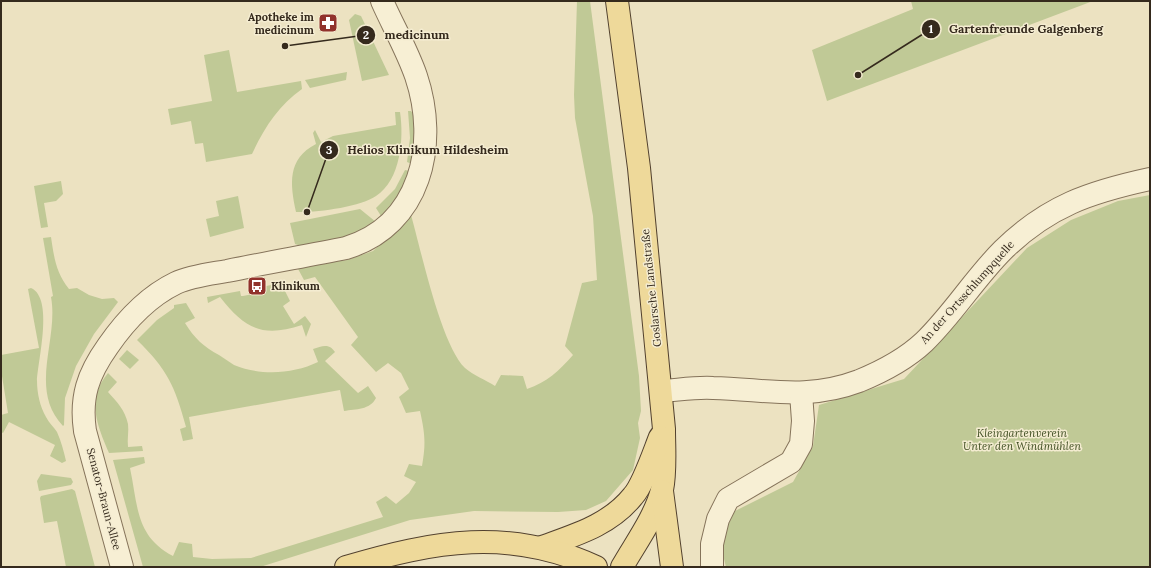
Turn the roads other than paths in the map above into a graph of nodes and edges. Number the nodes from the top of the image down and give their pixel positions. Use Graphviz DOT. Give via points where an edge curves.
graph roads {
  1 [pos="382,1"];
  2 [pos="617,1"];
  3 [pos="1150,179"];
  4 [pos="661,391"];
  5 [pos="801,393"];
  6 [pos="664,429"];
  7 [pos="662,491"];
  8 [pos="542,547"];
  9 [pos="122,567"];
  10 [pos="346,567"];
  11 [pos="596,567"];
  12 [pos="622,567"];
  13 [pos="672,567"];
  14 [pos="712,567"];
  1 -- 9 [label="street, Senator-Braun-Allee" via="413,68 425,113 425,154 407,202 384,228 357,245 183,280 151,299 123,324 97,363 84,396 82,413"];
  2 -- 4 [label="main road, Goslarsche Landstraße" via="639,168"];
  3 -- 5 [label="street, An der Ortsschlumpquelle" via="1112,187 1069,202 1032,225 993,261 923,343 893,364 859,381"];
  4 -- 5 [label="street, An der Ortsschlumpquelle" via="714,388"];
  4 -- 6 [label="main road, Goslarsche Landstraße"];
  5 -- 14 [label="street" via="801,444 791,462 728,500 718,520 712,544"];
  6 -- 7 [label="main road, Goslarsche Landstraße"];
  6 -- 8 [label="main road" via="634,496 610,518 586,531"];
  7 -- 12 [label="main road, Goslarsche Landstraße" via="646,527"];
  7 -- 13 [label="main road"];
  8 -- 10 [label="main road" via="488,541 458,542 398,553"];
  8 -- 11 [label="main road"];
}
